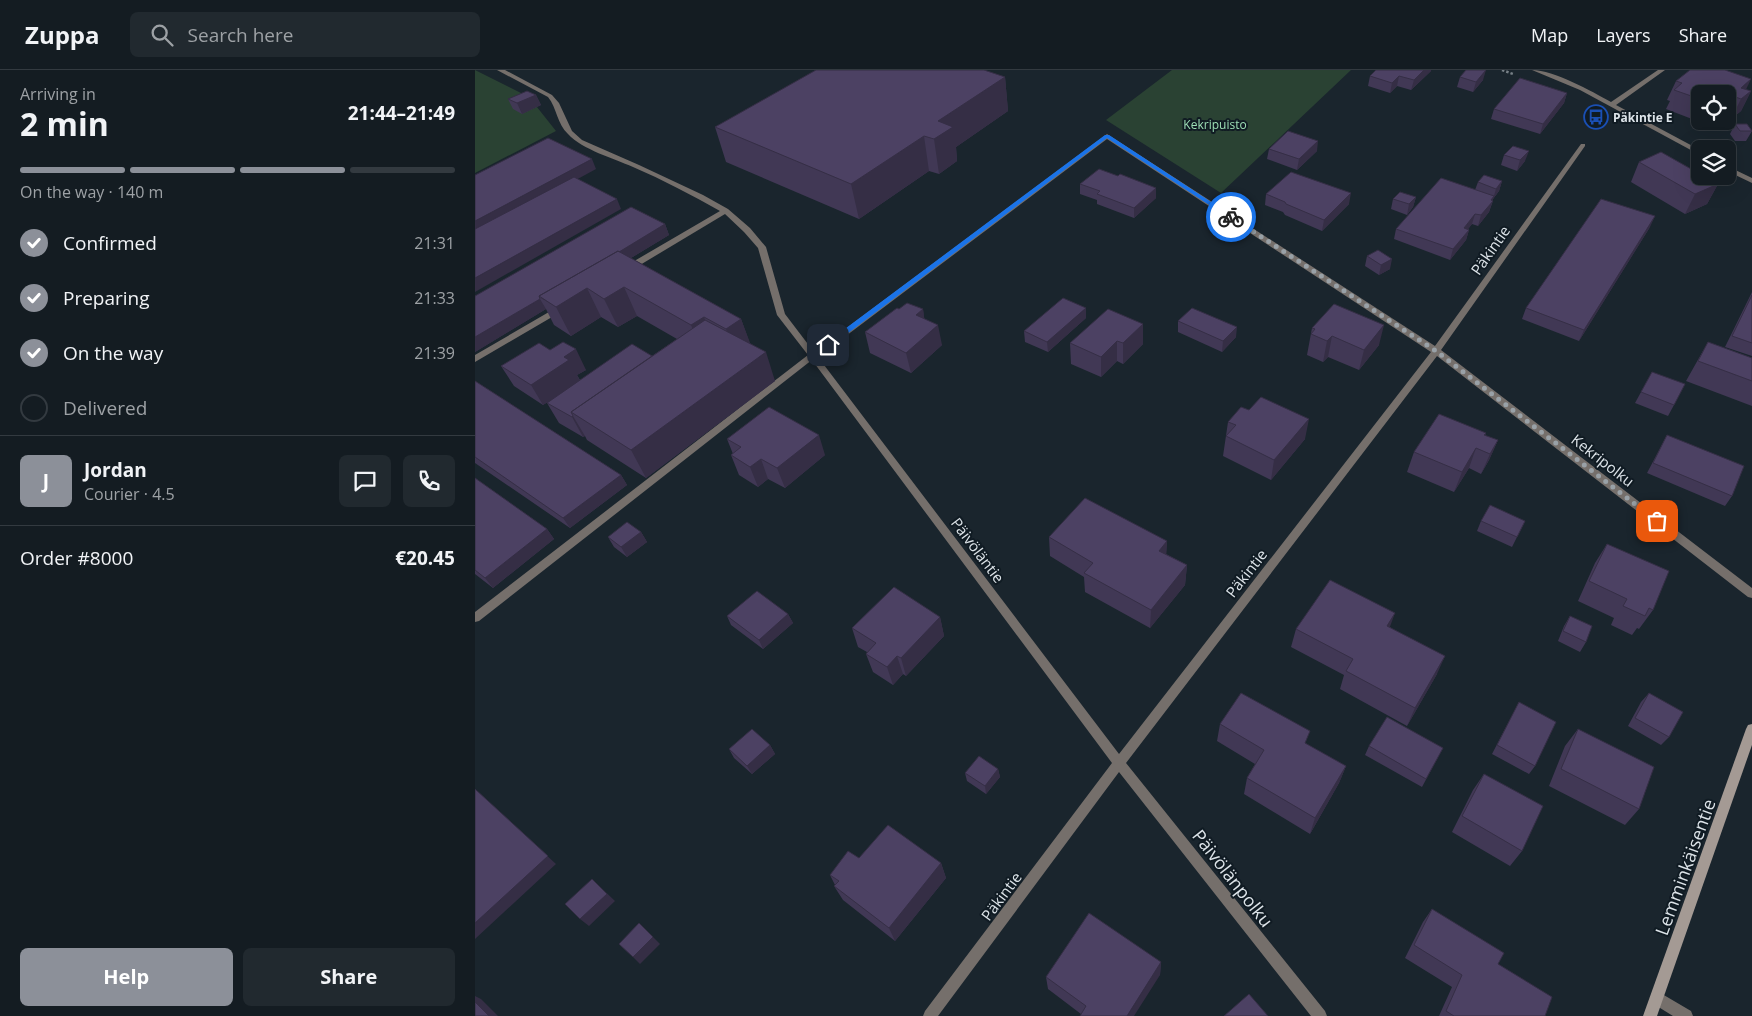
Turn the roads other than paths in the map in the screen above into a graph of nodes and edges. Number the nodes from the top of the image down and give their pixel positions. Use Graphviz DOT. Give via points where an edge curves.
graph roads {
  1 [pos="500,70"];
  2 [pos="1535,70"];
  3 [pos="1662,70"];
  4 [pos="1611,105"];
  5 [pos="1583,146"];
  6 [pos="1691,148"];
  7 [pos="1736,173"];
  8 [pos="1752,181"];
  9 [pos="725,211"];
  10 [pos="617,275"];
  11 [pos="567,305"];
  12 [pos="1436,351"];
  13 [pos="813,356"];
  14 [pos="475,359"];
  15 [pos="1752,594"];
  16 [pos="475,618"];
  17 [pos="1752,729"];
  18 [pos="1119,763"];
  19 [pos="1657,998"];
  20 [pos="930,1016"];
  21 [pos="1320,1016"];
  22 [pos="1650,1016"];
  23 [pos="1687,1016"];
  1 -- 9 [label="street, Päivöläntie" via="550,96 569,132 580,141"];
  2 -- 4 [label="street" via="1583,89"];
  3 -- 4 [label="street"];
  4 -- 6 [label="street"];
  5 -- 12 [label="street, Päkintie"];
  7 -- 8 [label="street"];
  9 -- 10 [label="street"];
  9 -- 13 [label="street, Päivöläntie" via="762,247 781,315"];
  11 -- 14 [label="street"];
  12 -- 13 [label="street, Kekripolku" via="1107,136"];
  12 -- 15 [label="street, Kekripolku"];
  12 -- 18 [label="street, Päkintie"];
  13 -- 16 [label="street"];
  13 -- 18 [label="street, Päivöläntie"];
  17 -- 19 [label="street, Lemminkäisentie"];
  18 -- 20 [label="street, Päkintie"];
  18 -- 21 [label="street, Päivölänpolku"];
  19 -- 22 [label="street, Lemminkäisentie"];
  19 -- 23 [label="street"];
}
